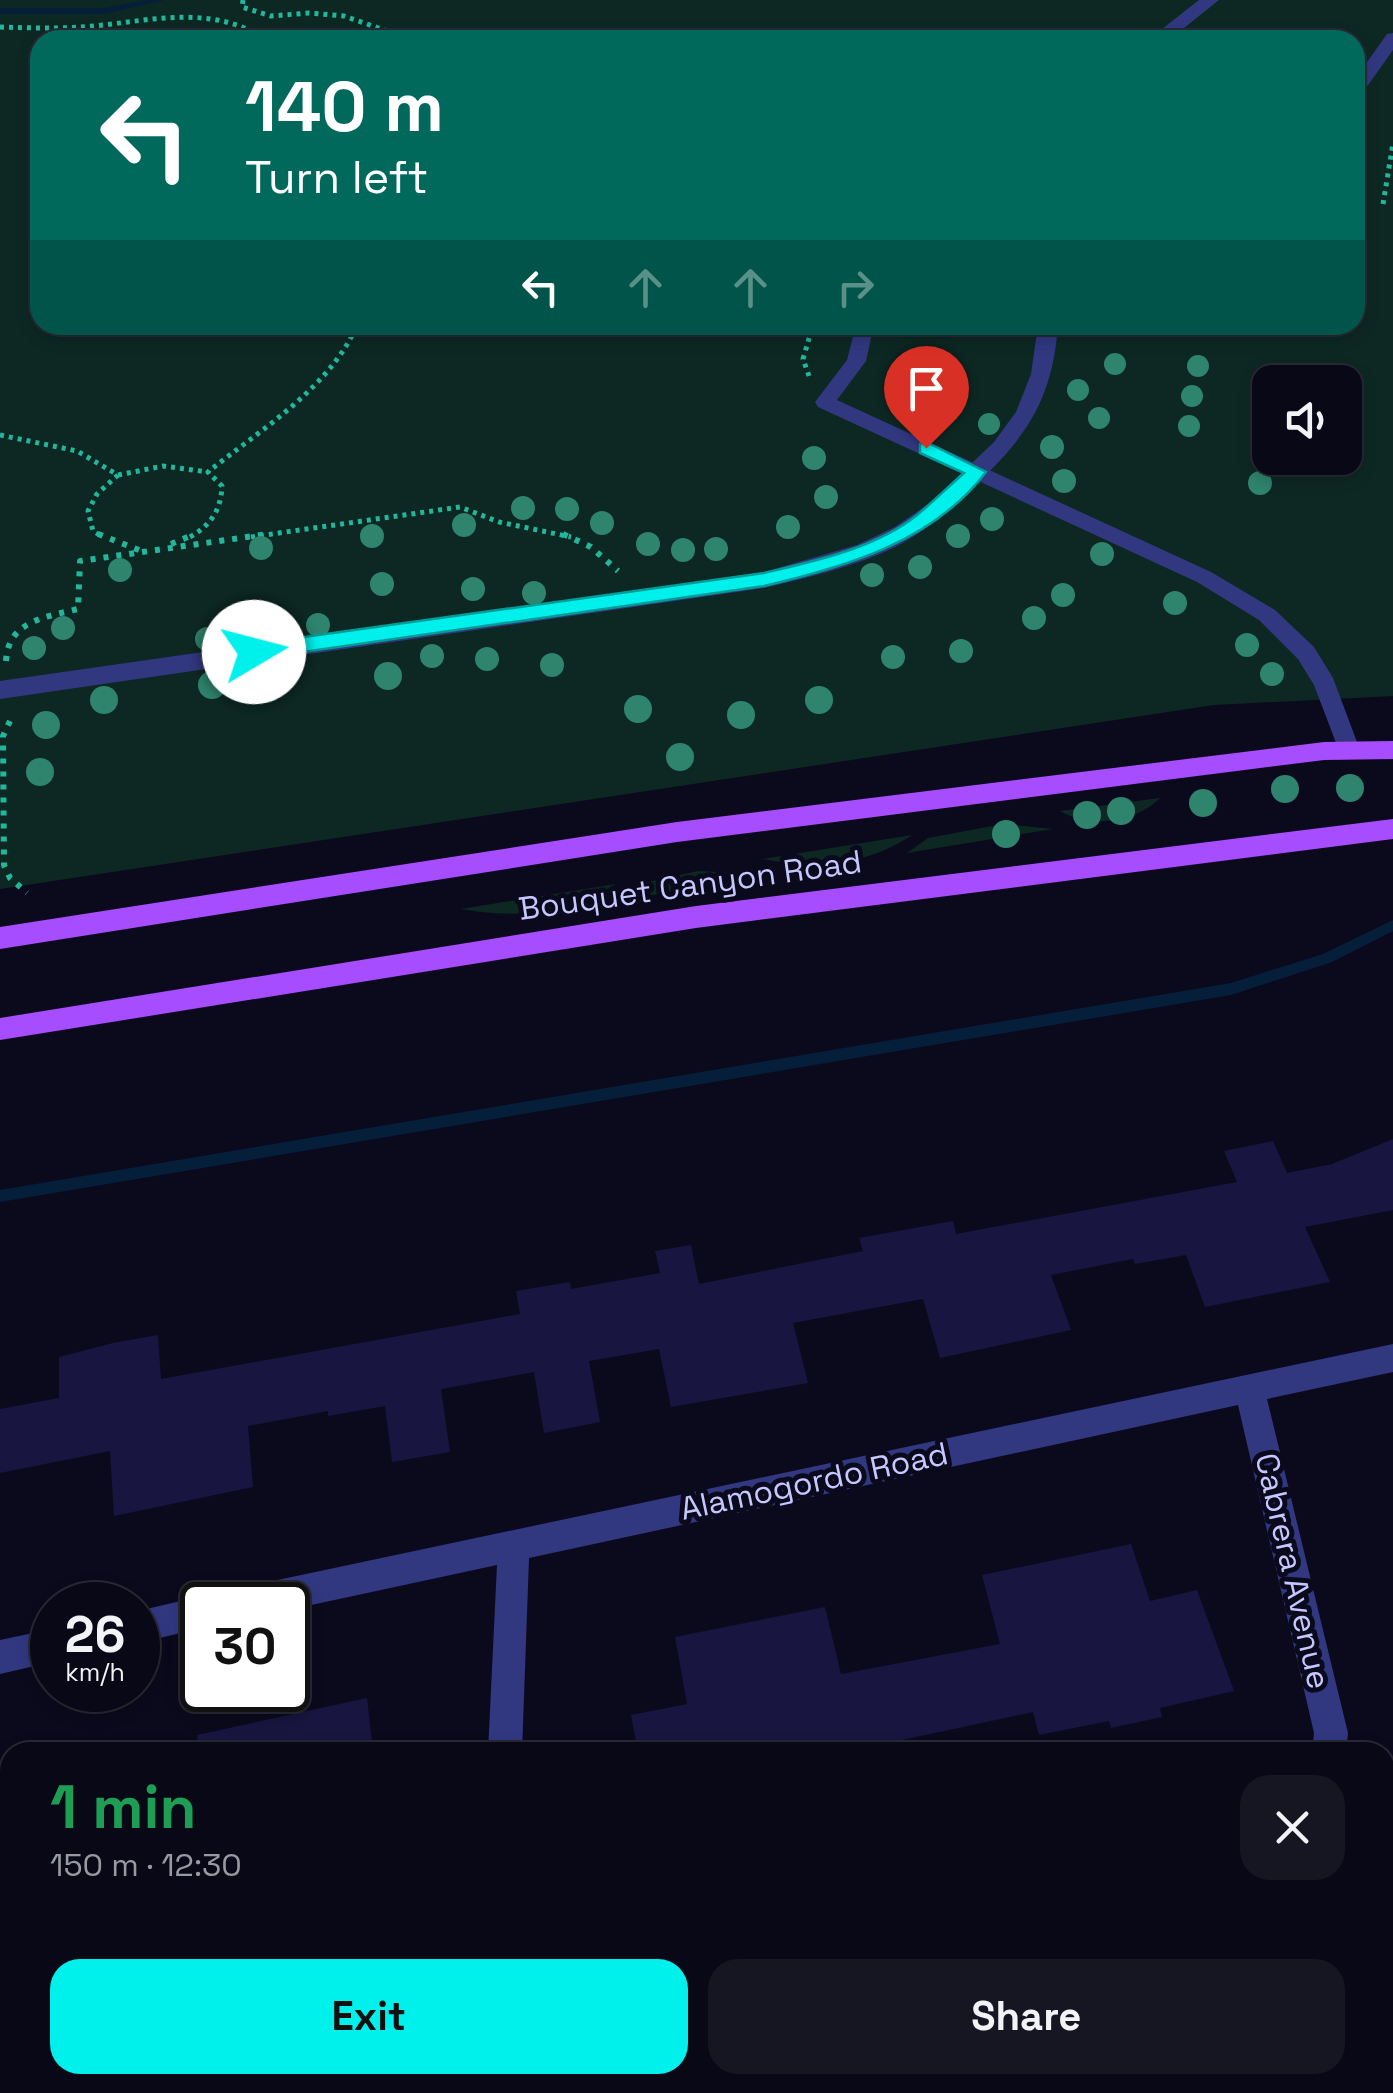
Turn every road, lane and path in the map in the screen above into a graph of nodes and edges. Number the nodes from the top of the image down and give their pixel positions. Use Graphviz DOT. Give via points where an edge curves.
graph roads {
  1 [pos="1210,0"];
  2 [pos="243,4"];
  3 [pos="231,15"];
  4 [pos="271,18"];
  5 [pos="0,27"];
  6 [pos="260,27"];
  7 [pos="262,30"];
  8 [pos="389,30"];
  9 [pos="1170,30"];
  10 [pos="1393,38"];
  11 [pos="1365,77"];
  12 [pos="1393,143"];
  13 [pos="1383,204"];
  14 [pos="355,335"];
  15 [pos="810,335"];
  16 [pos="863,335"];
  17 [pos="1047,335"];
  18 [pos="810,378"];
  19 [pos="0,435"];
  20 [pos="208,472"];
  21 [pos="977,472"];
  22 [pos="118,474"];
  23 [pos="148,552"];
  24 [pos="628,576"];
  25 [pos="5,689"];
  26 [pos="1349,750"];
  27 [pos="1393,750"];
  28 [pos="1393,829"];
  29 [pos="27,893"];
  30 [pos="0,938"];
  31 [pos="0,1029"];
  32 [pos="1393,1358"];
  33 [pos="1250,1390"];
  34 [pos="514,1543"];
  35 [pos="310,1588"];
  36 [pos="30,1651"];
  37 [pos="0,1657"];
  38 [pos="505,1742"];
  39 [pos="1330,1742"];
  1 -- 9 [label="street"];
  2 -- 3 [label="path"];
  2 -- 4 [label="path"];
  3 -- 5 [label="path"];
  3 -- 6 [label="path"];
  4 -- 6 [label="path"];
  4 -- 8 [label="path" via="338,15"];
  6 -- 7 [label="path"];
  10 -- 11 [label="lane"];
  12 -- 13 [label="path"];
  14 -- 20 [label="path" via="332,367"];
  15 -- 18 [label="path" via="803,359"];
  16 -- 21 [label="lane" via="856,362 825,402"];
  17 -- 21 [label="street" via="1038,394 1019,429"];
  19 -- 22 [label="path" via="77,451"];
  20 -- 22 [label="path" via="176,464"];
  20 -- 23 [label="path" via="222,486 222,504 209,526"];
  21 -- 25 [label="street" via="921,522 882,543 764,580"];
  21 -- 26 [label="lane" via="1204,578 1267,615 1306,653 1325,684"];
  22 -- 23 [label="path" via="88,512 93,531"];
  23 -- 24 [label="path" via="460,508 502,523 560,530"];
  23 -- 25 [label="path" via="80,561 78,609 23,624 11,634"];
  25 -- 29 [label="path" via="14,717 3,736 4,865"];
  26 -- 27 [label="main road, Bouquet Canyon Road"];
  26 -- 30 [label="main road, Bouquet Canyon Road" via="677,832"];
  28 -- 31 [label="main road, Bouquet Canyon Road" via="696,917"];
  32 -- 33 [label="street, Alamogordo Road"];
  33 -- 34 [label="street, Alamogordo Road"];
  33 -- 39 [label="street, Cabrera Avenue"];
  34 -- 35 [label="street, Alamogordo Road"];
  34 -- 38 [label="street"];
  36 -- 37 [label="street"];
}
